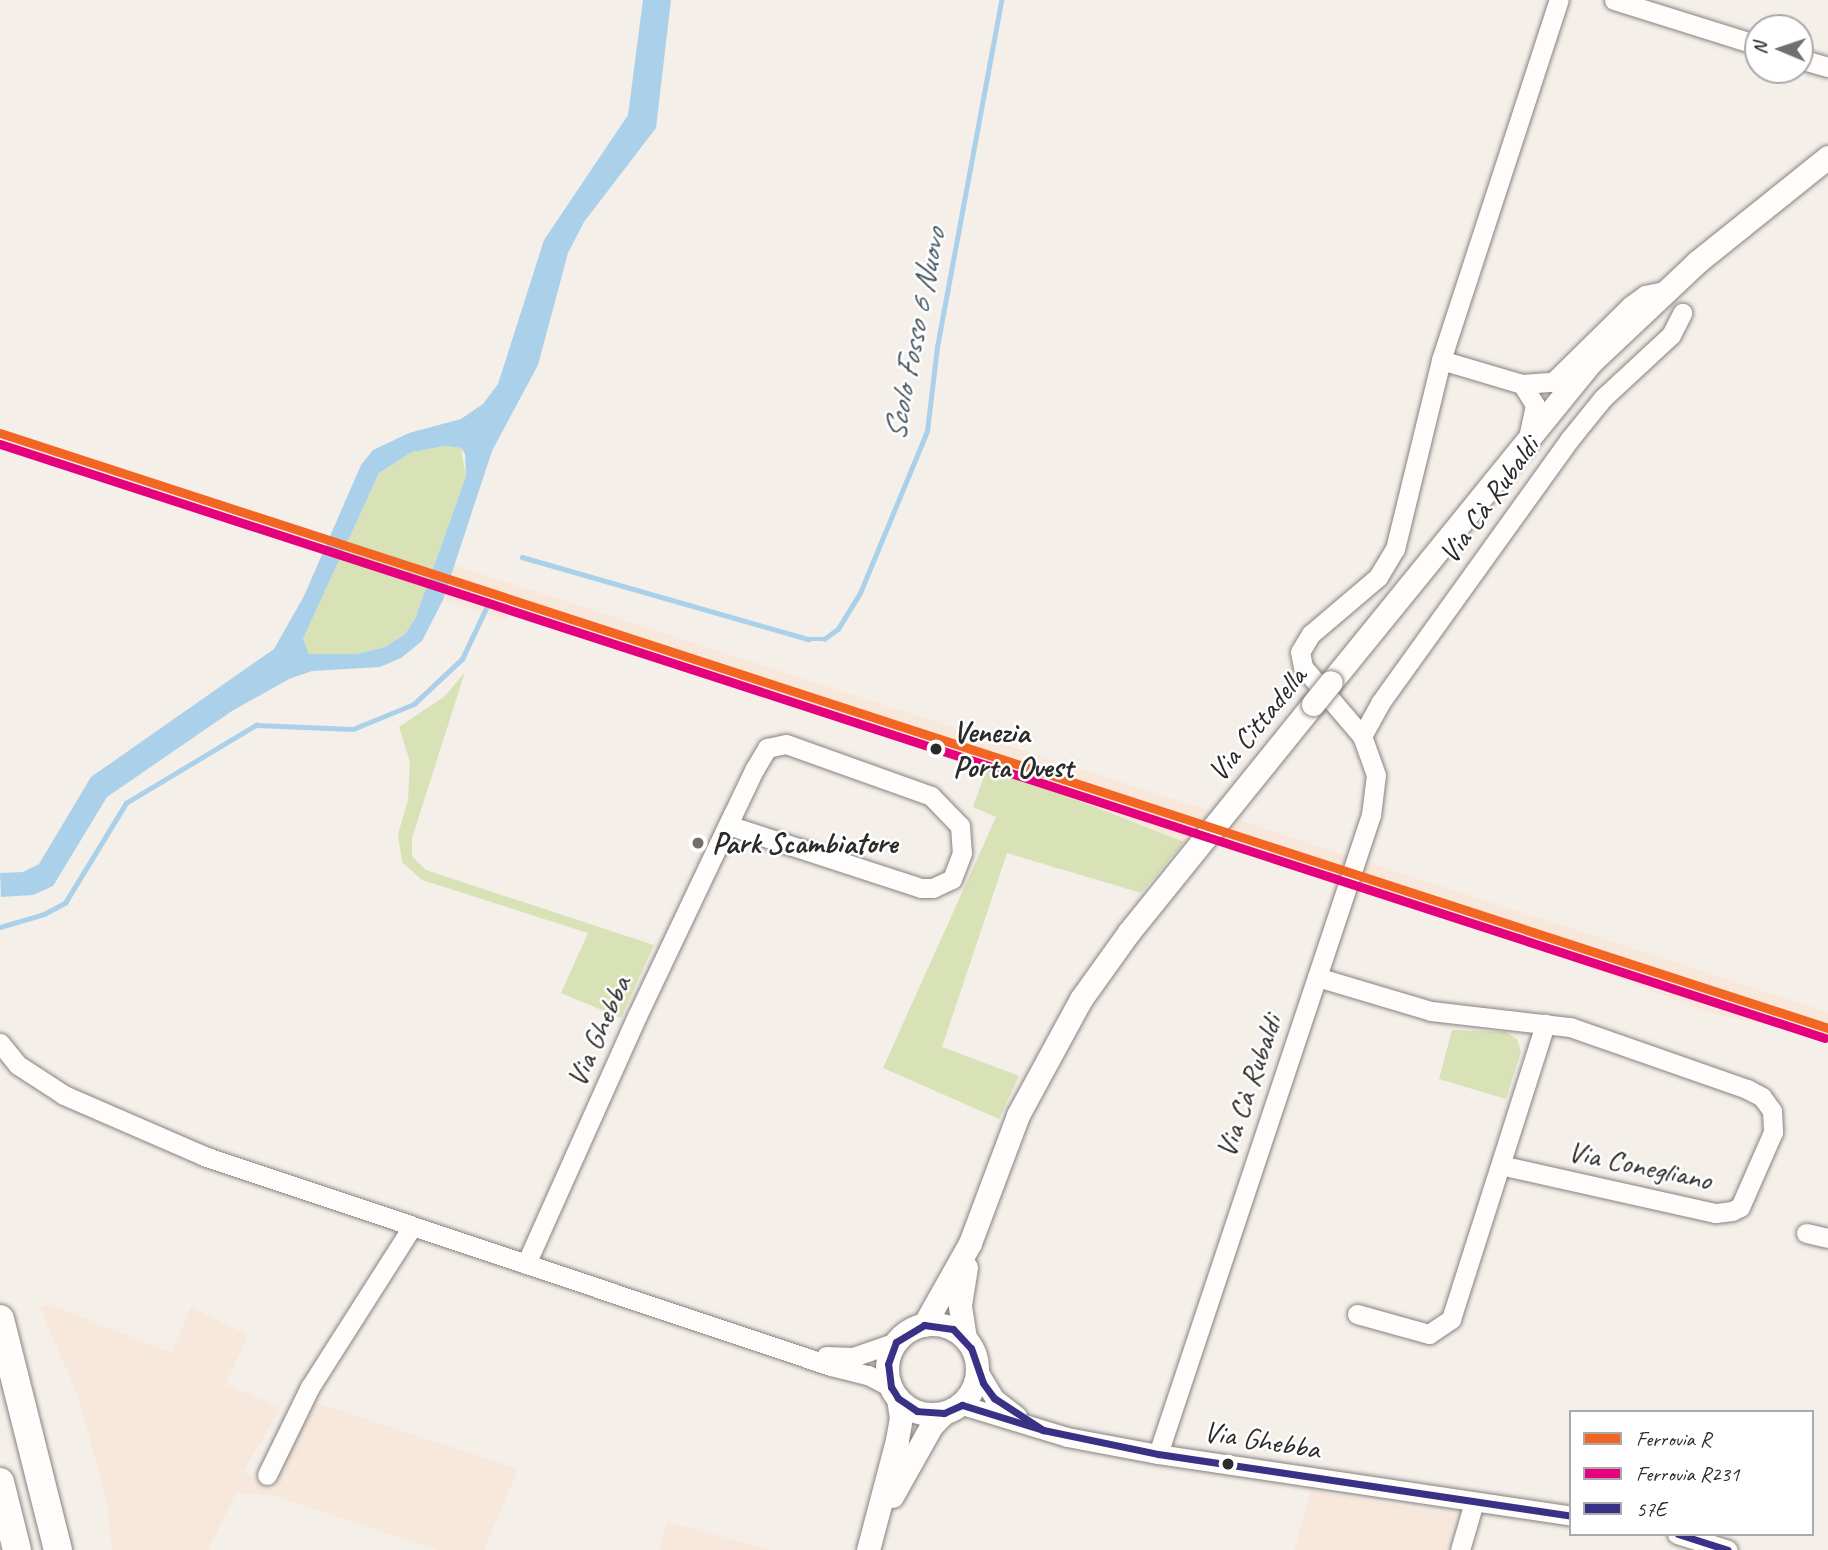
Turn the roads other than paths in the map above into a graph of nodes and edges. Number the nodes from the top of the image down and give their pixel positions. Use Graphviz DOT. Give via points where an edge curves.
graph roads {
  1 [pos="1559,0"];
  2 [pos="1614,0"];
  3 [pos="1744,41"];
  4 [pos="1828,158"];
  5 [pos="1664,291"];
  6 [pos="1682,313"];
  7 [pos="1441,360"];
  8 [pos="1522,384"];
  9 [pos="1529,434"];
  10 [pos="1362,736"];
  11 [pos="731,819"];
  12 [pos="1317,977"];
  13 [pos="1545,1024"];
  14 [pos="0,1043"];
  15 [pos="1501,1165"];
  16 [pos="412,1227"];
  17 [pos="1806,1233"];
  18 [pos="1828,1238"];
  19 [pos="970,1243"];
  20 [pos="526,1264"];
  21 [pos="1357,1314"];
  22 [pos="0,1319"];
  23 [pos="924,1325"];
  24 [pos="965,1338"];
  25 [pos="896,1342"];
  26 [pos="799,1353"];
  27 [pos="978,1371"];
  28 [pos="895,1392"];
  29 [pos="953,1409"];
  30 [pos="1043,1430"];
  31 [pos="1158,1454"];
  32 [pos="267,1475"];
  33 [pos="0,1482"];
  34 [pos="1474,1502"];
  35 [pos="1569,1516"];
  36 [pos="1683,1536"];
  37 [pos="871,1540"];
  38 [pos="17,1550"];
  39 [pos="58,1550"];
  40 [pos="1460,1550"];
  41 [pos="1728,1550"];
  1 -- 7 [label="street, Via Cà Rubaldi"];
  2 -- 3 [label="street"];
  4 -- 5 [label="main road, Via Cittadella"];
  5 -- 8 [label="street" via="1645,295 1630,306 1559,379"];
  5 -- 9 [label="main road, Via Cittadella" via="1590,363"];
  6 -- 10 [label="street, Via Cà Rubaldi" via="1671,335 1603,398 1569,440 1380,703"];
  7 -- 8 [label="street"];
  7 -- 10 [label="street, Via Cà Rubaldi" via="1395,549 1378,577 1311,634 1300,652 1303,667"];
  8 -- 9 [label="street, Via Cà Rubaldi" via="1535,405"];
  9 -- 19 [label="main road, Via Cittadella, bridge" via="1129,932 1059,1034 1004,1146"];
  10 -- 12 [label="street, Via Cà Rubaldi" via="1376,775 1371,815"];
  11 -- 11 [label="street, Via Ghebba" via="921,888 952,879 962,853 960,826 931,796 786,744 767,748"];
  11 -- 20 [label="street, Via Ghebba"];
  12 -- 13 [label="street, Via Conegliano" via="1431,1011"];
  12 -- 31 [label="street, Via Cà Rubaldi"];
  13 -- 15 [label="street"];
  13 -- 15 [label="street, Via Conegliano" via="1570,1027 1747,1089 1768,1103 1773,1132 1740,1207 1723,1213"];
  14 -- 16 [label="street" via="40,1082 97,1113 204,1156"];
  15 -- 21 [label="street" via="1445,1327 1429,1334"];
  16 -- 20 [label="street"];
  16 -- 32 [label="street" via="310,1387"];
  17 -- 18 [label="street"];
  19 -- 23 [label="main road, Via Cittadella"];
  19 -- 24 [label="main road, Via Cittadella" via="960,1305"];
  20 -- 26 [label="street"];
  22 -- 39 [label="highway"];
  23 -- 24 [label="main road" via="939,1324"];
  23 -- 25 [label="main road"];
  24 -- 27 [label="main road"];
  25 -- 26 [label="street" via="853,1357"];
  25 -- 28 [label="main road" via="888,1363"];
  26 -- 28 [label="street"];
  27 -- 29 [label="main road"];
  27 -- 30 [label="street, Via Ghebba" via="994,1398"];
  28 -- 29 [label="main road" via="917,1411"];
  28 -- 37 [label="main road" via="901,1418 874,1512"];
  29 -- 30 [label="street, Via Ghebba"];
  29 -- 37 [label="main road" via="903,1472"];
  30 -- 31 [label="street, Via Ghebba"];
  31 -- 34 [label="street, Via Ghebba"];
  33 -- 38 [label="highway"];
  34 -- 35 [label="street, Via Ghebba"];
  34 -- 40 [label="street"];
  36 -- 41 [label="street"];
}
